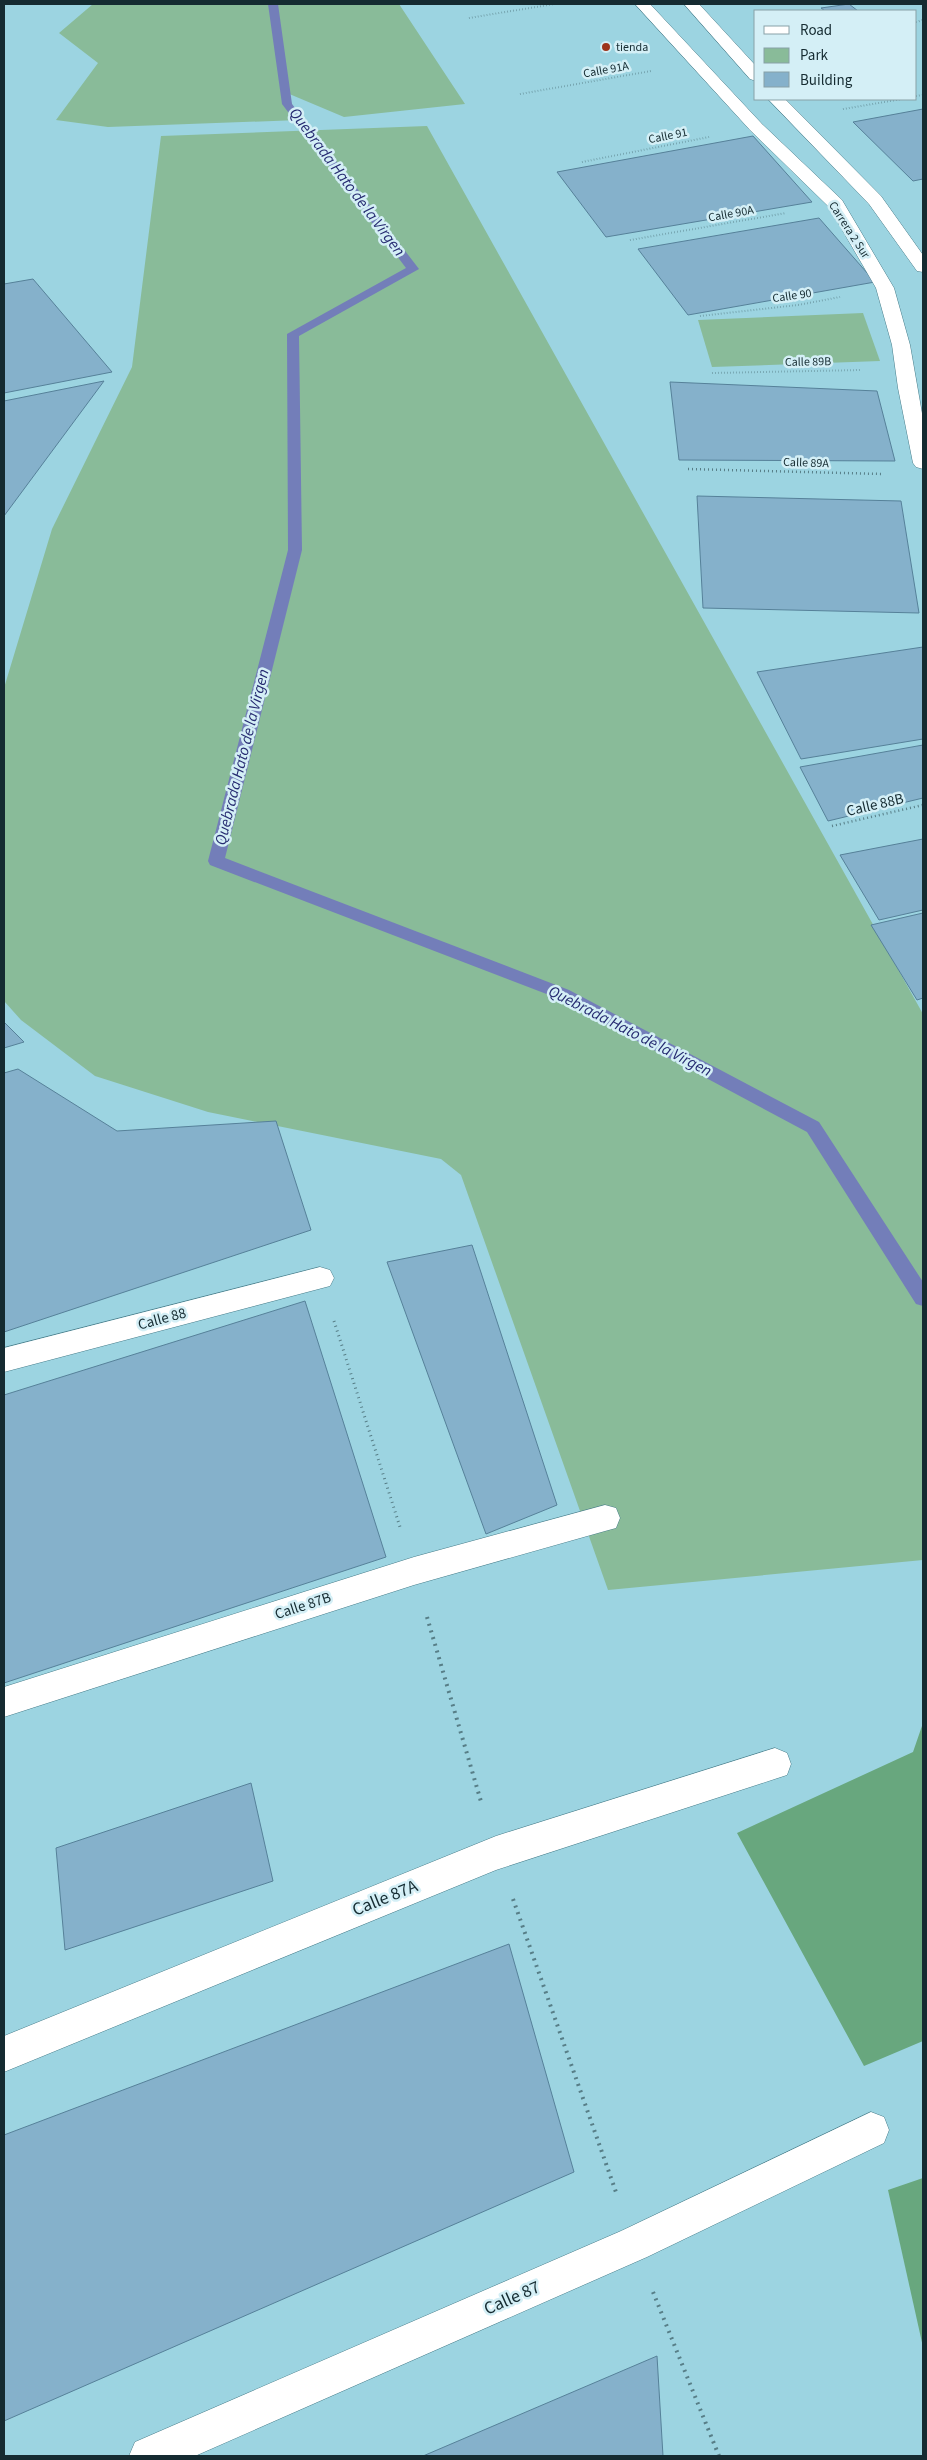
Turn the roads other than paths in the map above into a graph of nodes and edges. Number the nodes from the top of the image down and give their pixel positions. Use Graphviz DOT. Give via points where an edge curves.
graph roads {
  1 [pos="642,4"];
  2 [pos="690,4"];
  3 [pos="754,74"];
  4 [pos="777,100"];
  5 [pos="823,148"];
  6 [pos="785,155"];
  7 [pos="923,267"];
  8 [pos="923,463"];
  9 [pos="320,1278"];
  10 [pos="4,1360"];
  11 [pos="605,1518"];
  12 [pos="4,1702"];
  13 [pos="774,1764"];
  14 [pos="4,2054"];
  15 [pos="871,2130"];
  16 [pos="149,2456"];
  1 -- 6 [label="street, Carrera 2 Sur"];
  2 -- 3 [label="street"];
  4 -- 5 [label="street"];
  5 -- 6 [label="street"];
  5 -- 7 [label="street" via="875,200"];
  6 -- 8 [label="street, Carrera 2 Sur" via="836,204 885,288 901,345"];
  9 -- 10 [label="street, Calle 88"];
  11 -- 12 [label="street, Calle 87B" via="414,1571"];
  13 -- 14 [label="street, Calle 87A" via="496,1853"];
  15 -- 16 [label="street, Calle 87" via="634,2244"];
}
